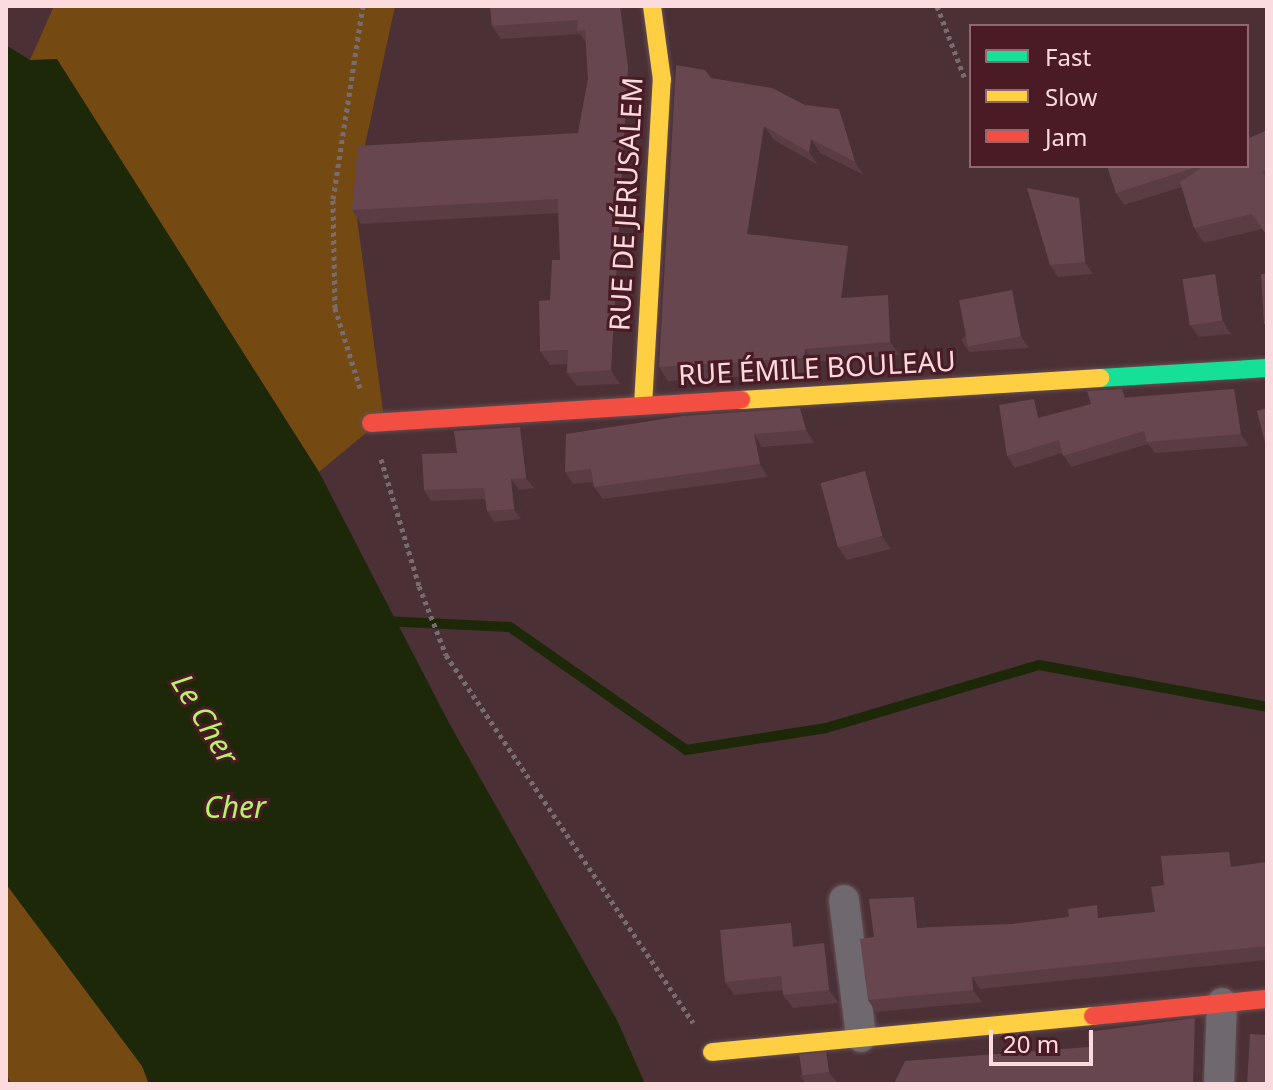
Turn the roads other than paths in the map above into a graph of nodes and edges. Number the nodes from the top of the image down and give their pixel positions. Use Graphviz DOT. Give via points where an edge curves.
graph roads {
  1 [pos="652,6"];
  2 [pos="1267,368"];
  3 [pos="643,405"];
  4 [pos="371,423"];
  5 [pos="844,900"];
  6 [pos="1267,999"];
  7 [pos="1222,1003"];
  8 [pos="861,1037"];
  9 [pos="712,1052"];
  10 [pos="1219,1084"];
  1 -- 3 [label="street, RUE DE JÉRUSALEM" via="662,80"];
  2 -- 3 [label="street, RUE ÉMILE BOULEAU"];
  3 -- 4 [label="street, RUE ÉMILE BOULEAU"];
  5 -- 8 [label="street"];
  6 -- 7 [label="street"];
  7 -- 8 [label="street"];
  7 -- 10 [label="street"];
  8 -- 9 [label="street"];
}
